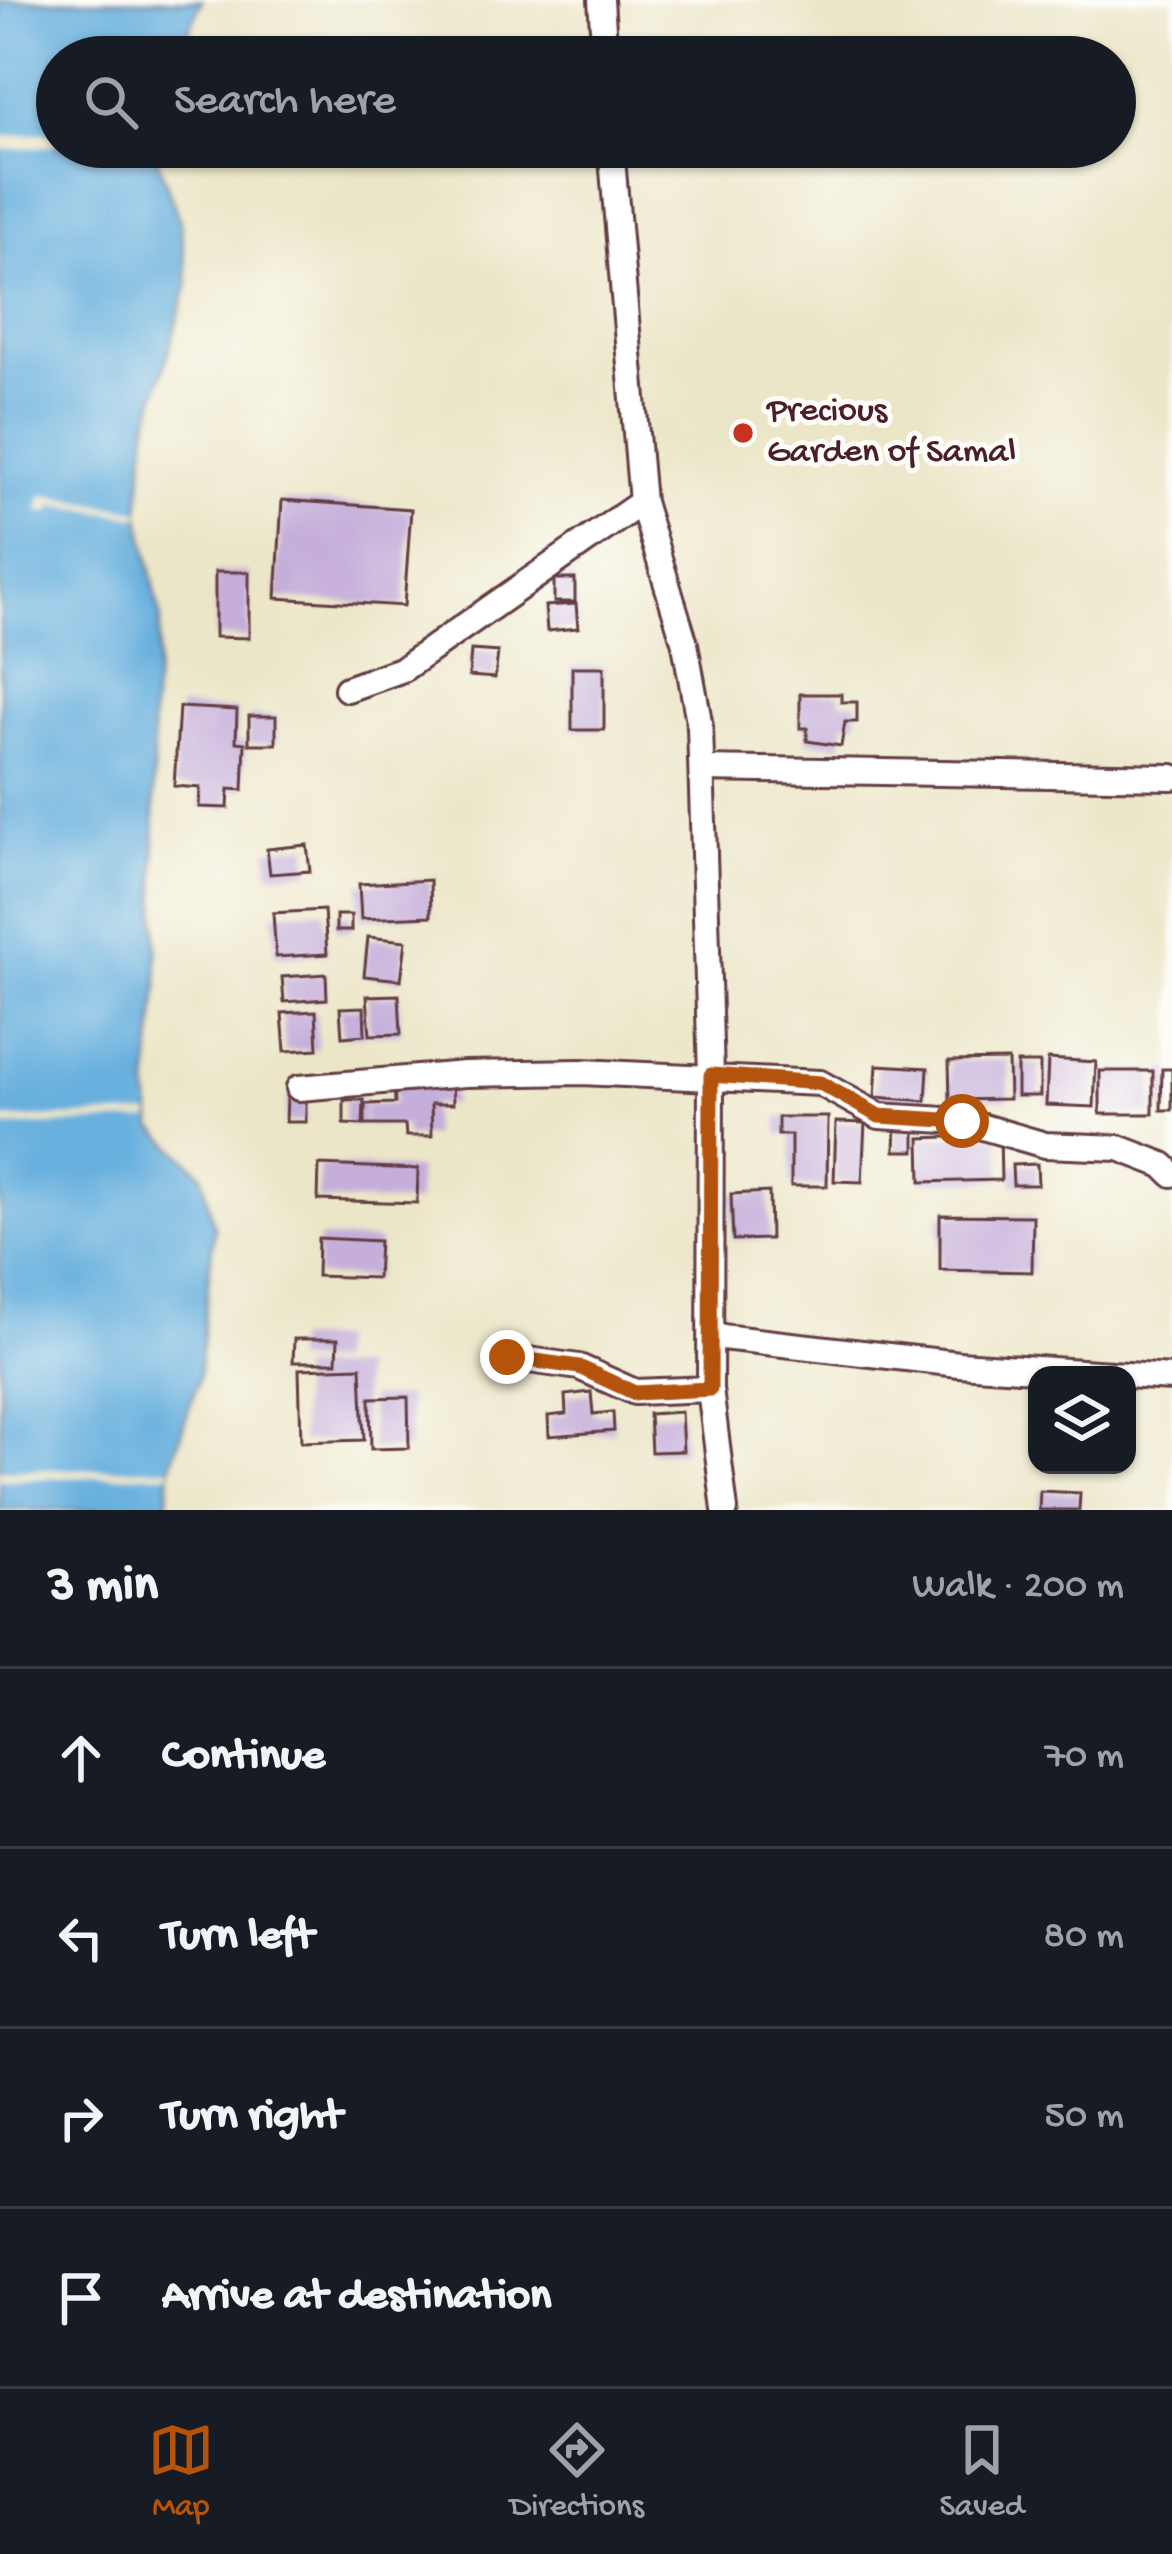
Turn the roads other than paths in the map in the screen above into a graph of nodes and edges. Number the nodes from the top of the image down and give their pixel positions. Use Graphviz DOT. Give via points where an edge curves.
graph roads {
  1 [pos="601,0"];
  2 [pos="604,36"];
  3 [pos="612,168"];
  4 [pos="642,502"];
  5 [pos="347,689"];
  6 [pos="702,769"];
  7 [pos="1172,777"];
  8 [pos="711,1075"];
  9 [pos="299,1088"];
  10 [pos="1172,1174"];
  11 [pos="713,1336"];
  12 [pos="507,1357"];
  13 [pos="1028,1369"];
  14 [pos="1136,1376"];
  15 [pos="1172,1378"];
  16 [pos="710,1389"];
  17 [pos="725,1510"];
  1 -- 2 [label="street"];
  3 -- 4 [label="street"];
  4 -- 5 [label="street" via="403,669"];
  4 -- 6 [label="street" via="686,644"];
  6 -- 7 [label="street"];
  6 -- 8 [label="street"];
  8 -- 9 [label="street" via="465,1074"];
  8 -- 10 [label="street" via="820,1083 879,1116 962,1121 1045,1145 1119,1148"];
  8 -- 11 [label="street"];
  11 -- 13 [label="street"];
  11 -- 16 [label="street"];
  12 -- 16 [label="street" via="579,1367 635,1393"];
  14 -- 15 [label="street"];
  16 -- 17 [label="street"];
}
